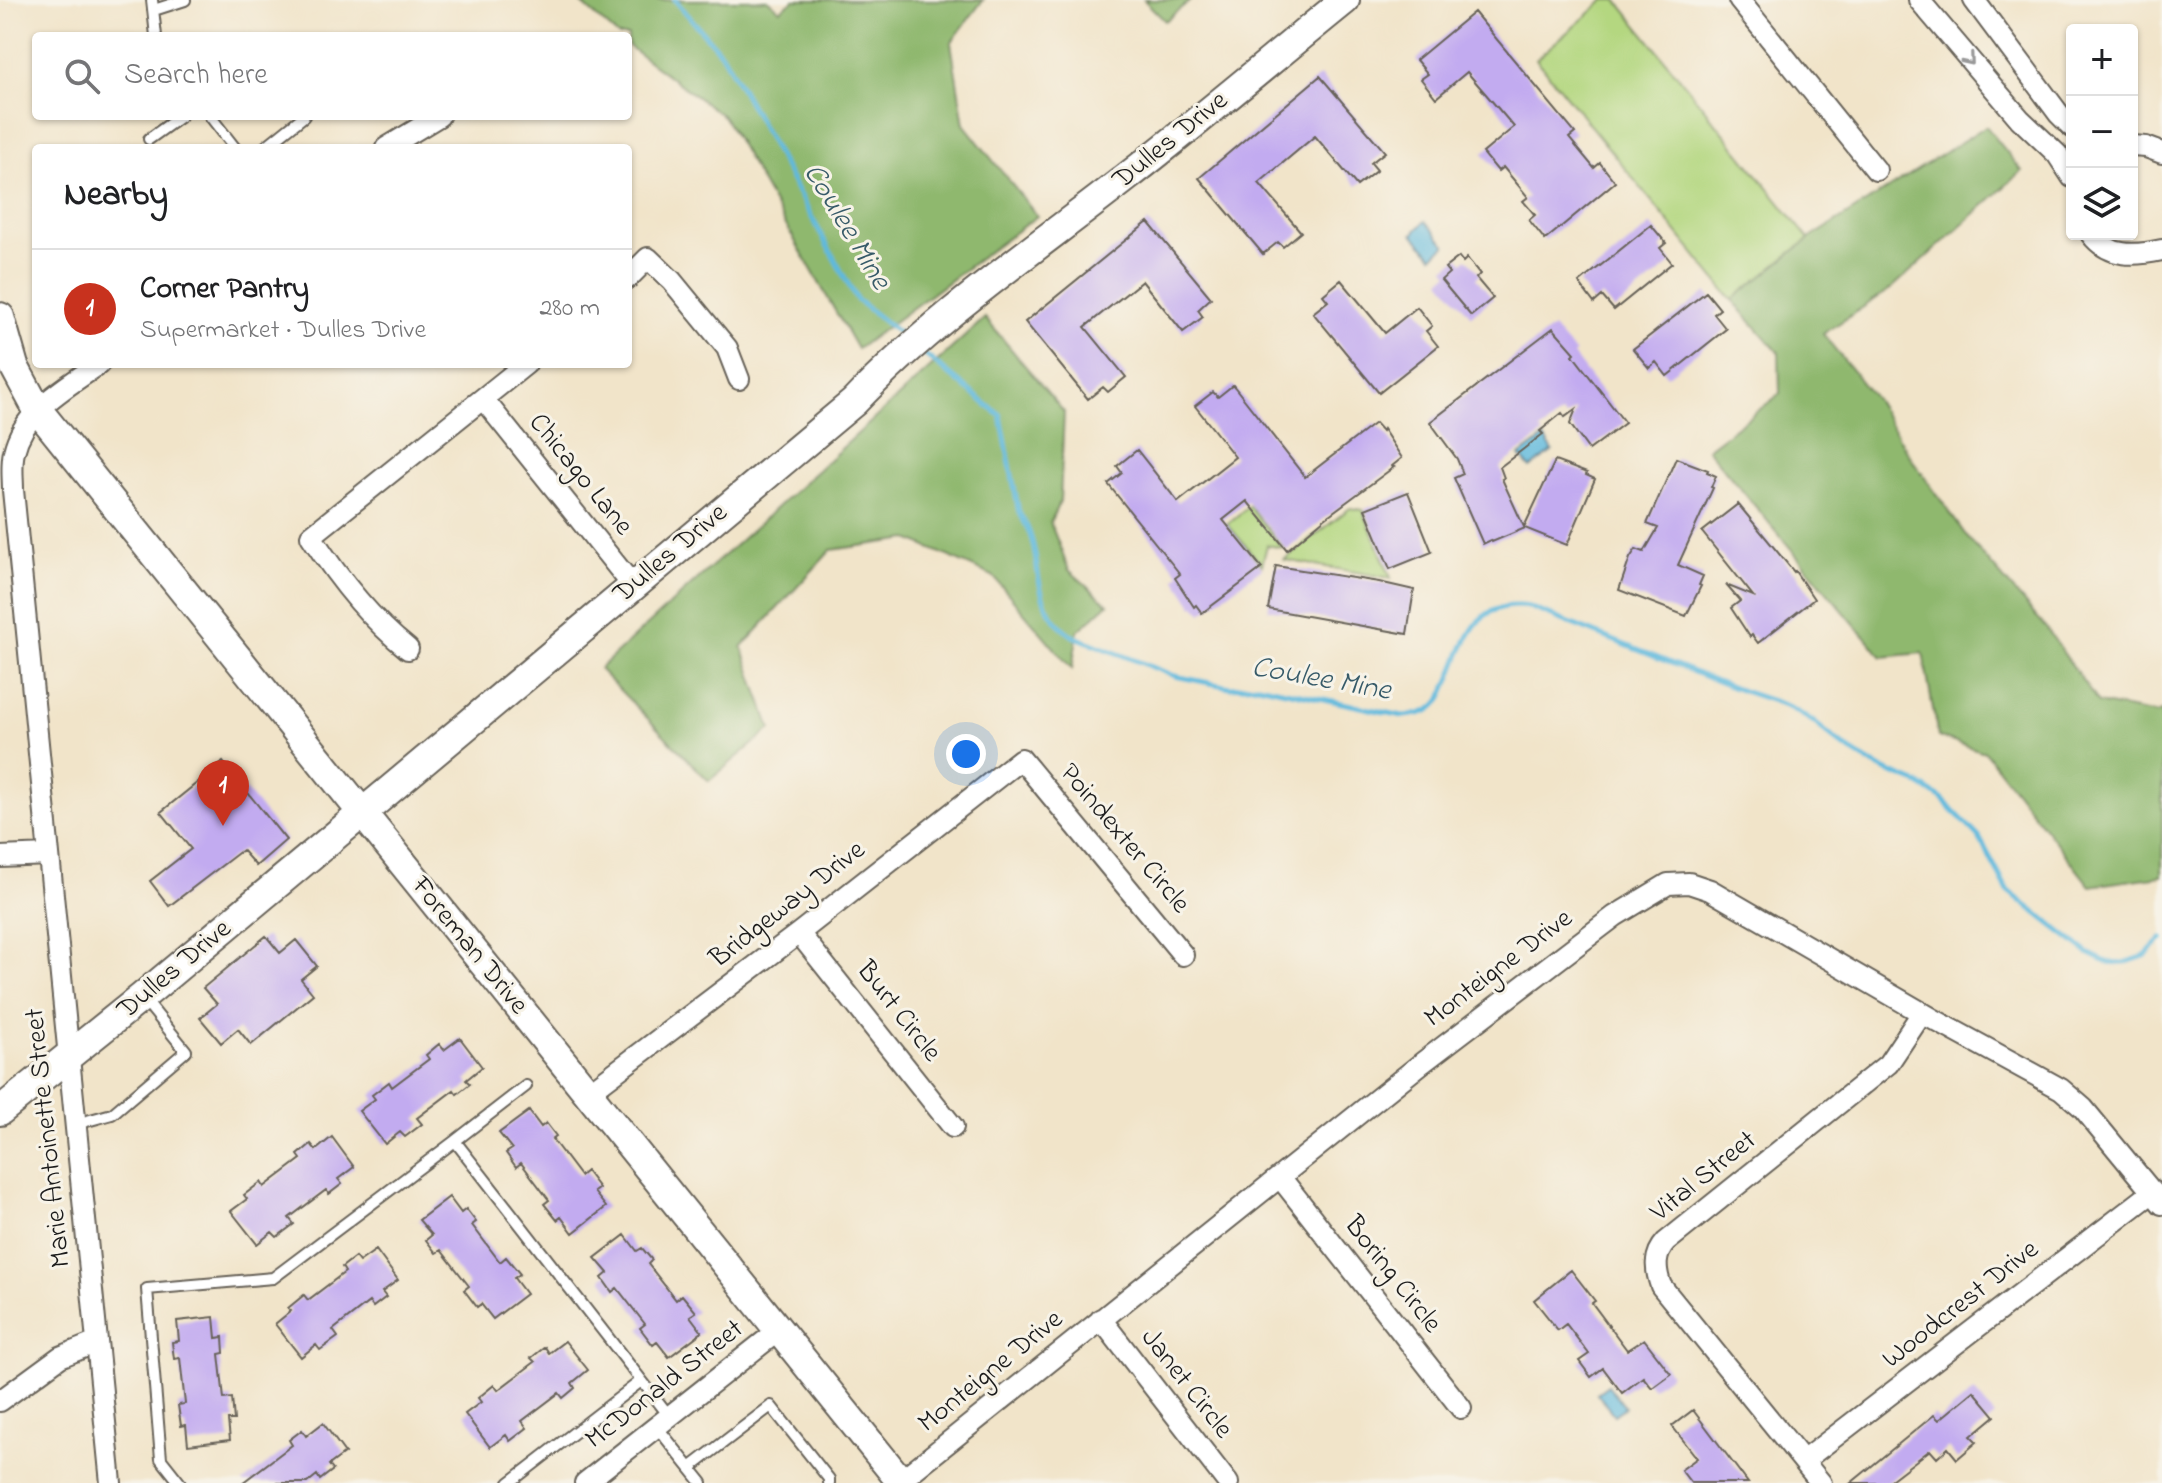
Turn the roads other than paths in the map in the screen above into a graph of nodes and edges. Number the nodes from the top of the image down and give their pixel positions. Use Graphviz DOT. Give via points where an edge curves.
graph roads {
  1 [pos="185,0"];
  2 [pos="1345,0"];
  3 [pos="1739,0"];
  4 [pos="1919,0"];
  5 [pos="1974,0"];
  6 [pos="153,5"];
  7 [pos="156,32"];
  8 [pos="175,120"];
  9 [pos="213,120"];
  10 [pos="299,120"];
  11 [pos="432,120"];
  12 [pos="2066,121"];
  13 [pos="149,139"];
  14 [pos="232,144"];
  15 [pos="269,144"];
  16 [pos="393,144"];
  17 [pos="2138,146"];
  18 [pos="2162,153"];
  19 [pos="2066,168"];
  20 [pos="1876,170"];
  21 [pos="2096,240"];
  22 [pos="2162,250"];
  23 [pos="632,274"];
  24 [pos="0,317"];
  25 [pos="93,368"];
  26 [pos="521,368"];
  27 [pos="739,379"];
  28 [pos="484,400"];
  29 [pos="37,409"];
  30 [pos="7,453"];
  31 [pos="633,586"];
  32 [pos="408,649"];
  33 [pos="1021,759"];
  34 [pos="361,812"];
  35 [pos="49,855"];
  36 [pos="0,857"];
  37 [pos="799,933"];
  38 [pos="1183,955"];
  39 [pos="142,997"];
  40 [pos="1922,1013"];
  41 [pos="69,1057"];
  42 [pos="526,1086"];
  43 [pos="588,1093"];
  44 [pos="0,1111"];
  45 [pos="76,1124"];
  46 [pos="953,1127"];
  47 [pos="455,1141"];
  48 [pos="1280,1177"];
  49 [pos="2157,1198"];
  50 [pos="1101,1319"];
  51 [pos="779,1330"];
  52 [pos="97,1342"];
  53 [pos="641,1381"];
  54 [pos="0,1401"];
  55 [pos="1461,1408"];
  56 [pos="663,1422"];
  57 [pos="1803,1461"];
  58 [pos="690,1468"];
  59 [pos="901,1482"];
  60 [pos="111,1483"];
  61 [pos="180,1483"];
  62 [pos="509,1483"];
  63 [pos="585,1483"];
  64 [pos="702,1483"];
  65 [pos="829,1483"];
  66 [pos="1228,1483"];
  67 [pos="1821,1483"];
  1 -- 6 [label="lane"];
  2 -- 31 [label="street, Dulles Drive" via="952,310 854,402"];
  3 -- 20 [label="street"];
  4 -- 19 [label="street, one-way"];
  5 -- 12 [label="street"];
  6 -- 7 [label="lane"];
  8 -- 13 [label="lane"];
  9 -- 14 [label="lane"];
  10 -- 15 [label="lane"];
  11 -- 16 [label="street"];
  17 -- 18 [label="street"];
  21 -- 22 [label="street" via="2116,253"];
  23 -- 27 [label="street" via="648,258 672,281 727,348"];
  24 -- 29 [label="street, Foreman Drive" via="14,366"];
  25 -- 29 [label="street"];
  26 -- 28 [label="street"];
  28 -- 31 [label="street, Chicago Lane"];
  28 -- 32 [label="street" via="311,536 381,627"];
  29 -- 30 [label="street"];
  29 -- 34 [label="street, Foreman Drive"];
  30 -- 35 [label="street, Marie Antoinette Street"];
  31 -- 34 [label="street, Dulles Drive"];
  33 -- 37 [label="street, Bridgeway Drive"];
  33 -- 38 [label="street, Poindexter Circle"];
  34 -- 39 [label="street, Dulles Drive"];
  34 -- 43 [label="street, Foreman Drive"];
  35 -- 36 [label="street"];
  35 -- 41 [label="street, Marie Antoinette Street"];
  37 -- 43 [label="street, Bridgeway Drive"];
  37 -- 46 [label="street, Burt Circle"];
  39 -- 41 [label="street, Dulles Drive"];
  39 -- 45 [label="lane" via="186,1051 112,1114"];
  40 -- 48 [label="street, Monteigne Drive" via="1710,890 1668,884 1615,916"];
  40 -- 49 [label="street, Monteigne Drive" via="2061,1089"];
  40 -- 57 [label="street, Vital Street" via="1888,1064 1666,1242 1657,1256 1661,1286"];
  41 -- 44 [label="street, Dulles Drive"];
  41 -- 45 [label="street, Marie Antoinette Street"];
  42 -- 47 [label="lane"];
  43 -- 51 [label="street, Foreman Drive"];
  45 -- 52 [label="street, Marie Antoinette Street"];
  47 -- 53 [label="lane"];
  47 -- 61 [label="lane" via="273,1278 147,1289 161,1459"];
  48 -- 50 [label="street, Monteigne Drive"];
  48 -- 55 [label="street, Boring Circle"];
  49 -- 57 [label="street, Woodcrest Drive"];
  50 -- 59 [label="street, Monteigne Drive"];
  50 -- 66 [label="street, Janet Circle"];
  51 -- 56 [label="street, McDonald Street"];
  51 -- 59 [label="street, Foreman Drive"];
  52 -- 54 [label="street" via="60,1357"];
  52 -- 60 [label="street, Marie Antoinette Street"];
  53 -- 56 [label="lane"];
  53 -- 62 [label="lane"];
  56 -- 58 [label="lane"];
  56 -- 63 [label="street, McDonald Street"];
  57 -- 67 [label="street, Vital Street"];
  58 -- 64 [label="lane"];
  58 -- 65 [label="lane" via="771,1406"];
}
